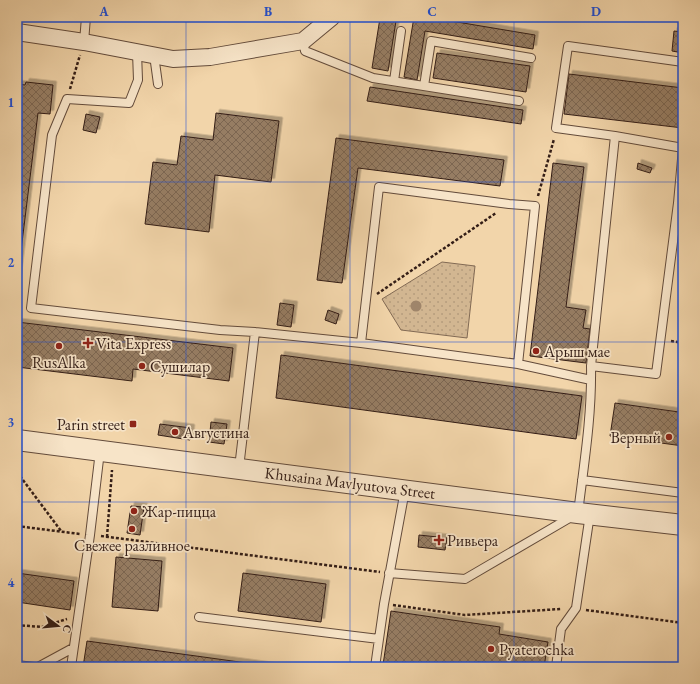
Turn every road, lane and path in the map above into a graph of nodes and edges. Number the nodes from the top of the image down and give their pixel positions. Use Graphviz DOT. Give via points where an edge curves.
graph roads {
  1 [pos="86,17"];
  2 [pos="332,17"];
  3 [pos="401,31"];
  4 [pos="17,32"];
  5 [pos="303,41"];
  6 [pos="84,42"];
  7 [pos="137,52"];
  8 [pos="154,55"];
  9 [pos="531,58"];
  10 [pos="683,62"];
  11 [pos="394,81"];
  12 [pos="158,84"];
  13 [pos="424,86"];
  14 [pos="68,99"];
  15 [pos="519,101"];
  16 [pos="556,128"];
  17 [pos="615,136"];
  18 [pos="683,148"];
  19 [pos="509,204"];
  20 [pos="535,206"];
  21 [pos="366,302"];
  22 [pos="255,332"];
  23 [pos="361,343"];
  24 [pos="518,364"];
  25 [pos="591,366"];
  26 [pos="591,380"];
  27 [pos="17,440"];
  28 [pos="101,451"];
  29 [pos="239,468"];
  30 [pos="112,470"];
  31 [pos="17,472"];
  32 [pos="582,480"];
  33 [pos="405,490"];
  34 [pos="683,493"];
  35 [pos="584,513"];
  36 [pos="683,525"];
  37 [pos="17,526"];
  38 [pos="62,532"];
  39 [pos="90,535"];
  40 [pos="106,537"];
  41 [pos="390,573"];
  42 [pos="384,604"];
  43 [pos="576,608"];
  44 [pos="79,615"];
  45 [pos="199,618"];
  46 [pos="683,623"];
  47 [pos="17,625"];
  48 [pos="378,639"];
  49 [pos="73,648"];
  50 [pos="17,665"];
  51 [pos="34,667"];
  52 [pos="38,667"];
  53 [pos="71,667"];
  54 [pos="375,667"];
  55 [pos="556,667"];
  1 -- 6 [label="lane"];
  2 -- 5 [label="street"];
  3 -- 11 [label="lane"];
  4 -- 6 [label="street"];
  5 -- 8 [label="street" via="210,57 173,59"];
  5 -- 11 [label="lane" via="305,51 373,78"];
  6 -- 7 [label="street"];
  6 -- 14 [label="path"];
  7 -- 8 [label="street"];
  7 -- 14 [label="lane" via="138,80 129,103"];
  8 -- 12 [label="lane"];
  9 -- 13 [label="lane" via="430,41"];
  10 -- 16 [label="lane" via="568,46"];
  11 -- 13 [label="lane"];
  13 -- 15 [label="lane"];
  14 -- 22 [label="lane" via="52,135 31,308"];
  16 -- 17 [label="lane"];
  16 -- 20 [label="path"];
  17 -- 18 [label="lane"];
  17 -- 25 [label="lane"];
  18 -- 25 [label="lane" via="656,374"];
  19 -- 20 [label="lane"];
  19 -- 21 [label="path"];
  19 -- 21 [label="lane" via="379,187"];
  20 -- 24 [label="lane"];
  21 -- 23 [label="lane"];
  22 -- 23 [label="lane"];
  22 -- 29 [label="lane"];
  23 -- 24 [label="lane"];
  24 -- 26 [label="lane"];
  25 -- 26 [label="lane"];
  26 -- 32 [label="lane"];
  27 -- 28 [label="street, Khusaina Mavlyutova Street"];
  28 -- 29 [label="street, Khusaina Mavlyutova Street"];
  28 -- 39 [label="lane"];
  29 -- 33 [label="street, Khusaina Mavlyutova Street"];
  30 -- 40 [label="path"];
  31 -- 38 [label="path"];
  32 -- 34 [label="lane"];
  32 -- 35 [label="lane"];
  33 -- 35 [label="street, Khusaina Mavlyutova Street"];
  33 -- 41 [label="lane"];
  35 -- 36 [label="street, Khusaina Mavlyutova Street"];
  35 -- 41 [label="lane" via="465,578"];
  35 -- 43 [label="lane"];
  37 -- 38 [label="path"];
  38 -- 39 [label="path"];
  39 -- 40 [label="path"];
  39 -- 44 [label="lane"];
  40 -- 41 [label="path"];
  41 -- 42 [label="lane"];
  42 -- 43 [label="path" via="465,615"];
  42 -- 48 [label="lane"];
  43 -- 46 [label="path"];
  43 -- 55 [label="lane" via="561,629"];
  44 -- 47 [label="path" via="42,626"];
  44 -- 49 [label="lane"];
  45 -- 48 [label="lane"];
  48 -- 54 [label="lane"];
  49 -- 52 [label="lane"];
  49 -- 53 [label="lane"];
  50 -- 51 [label="lane"];
}
